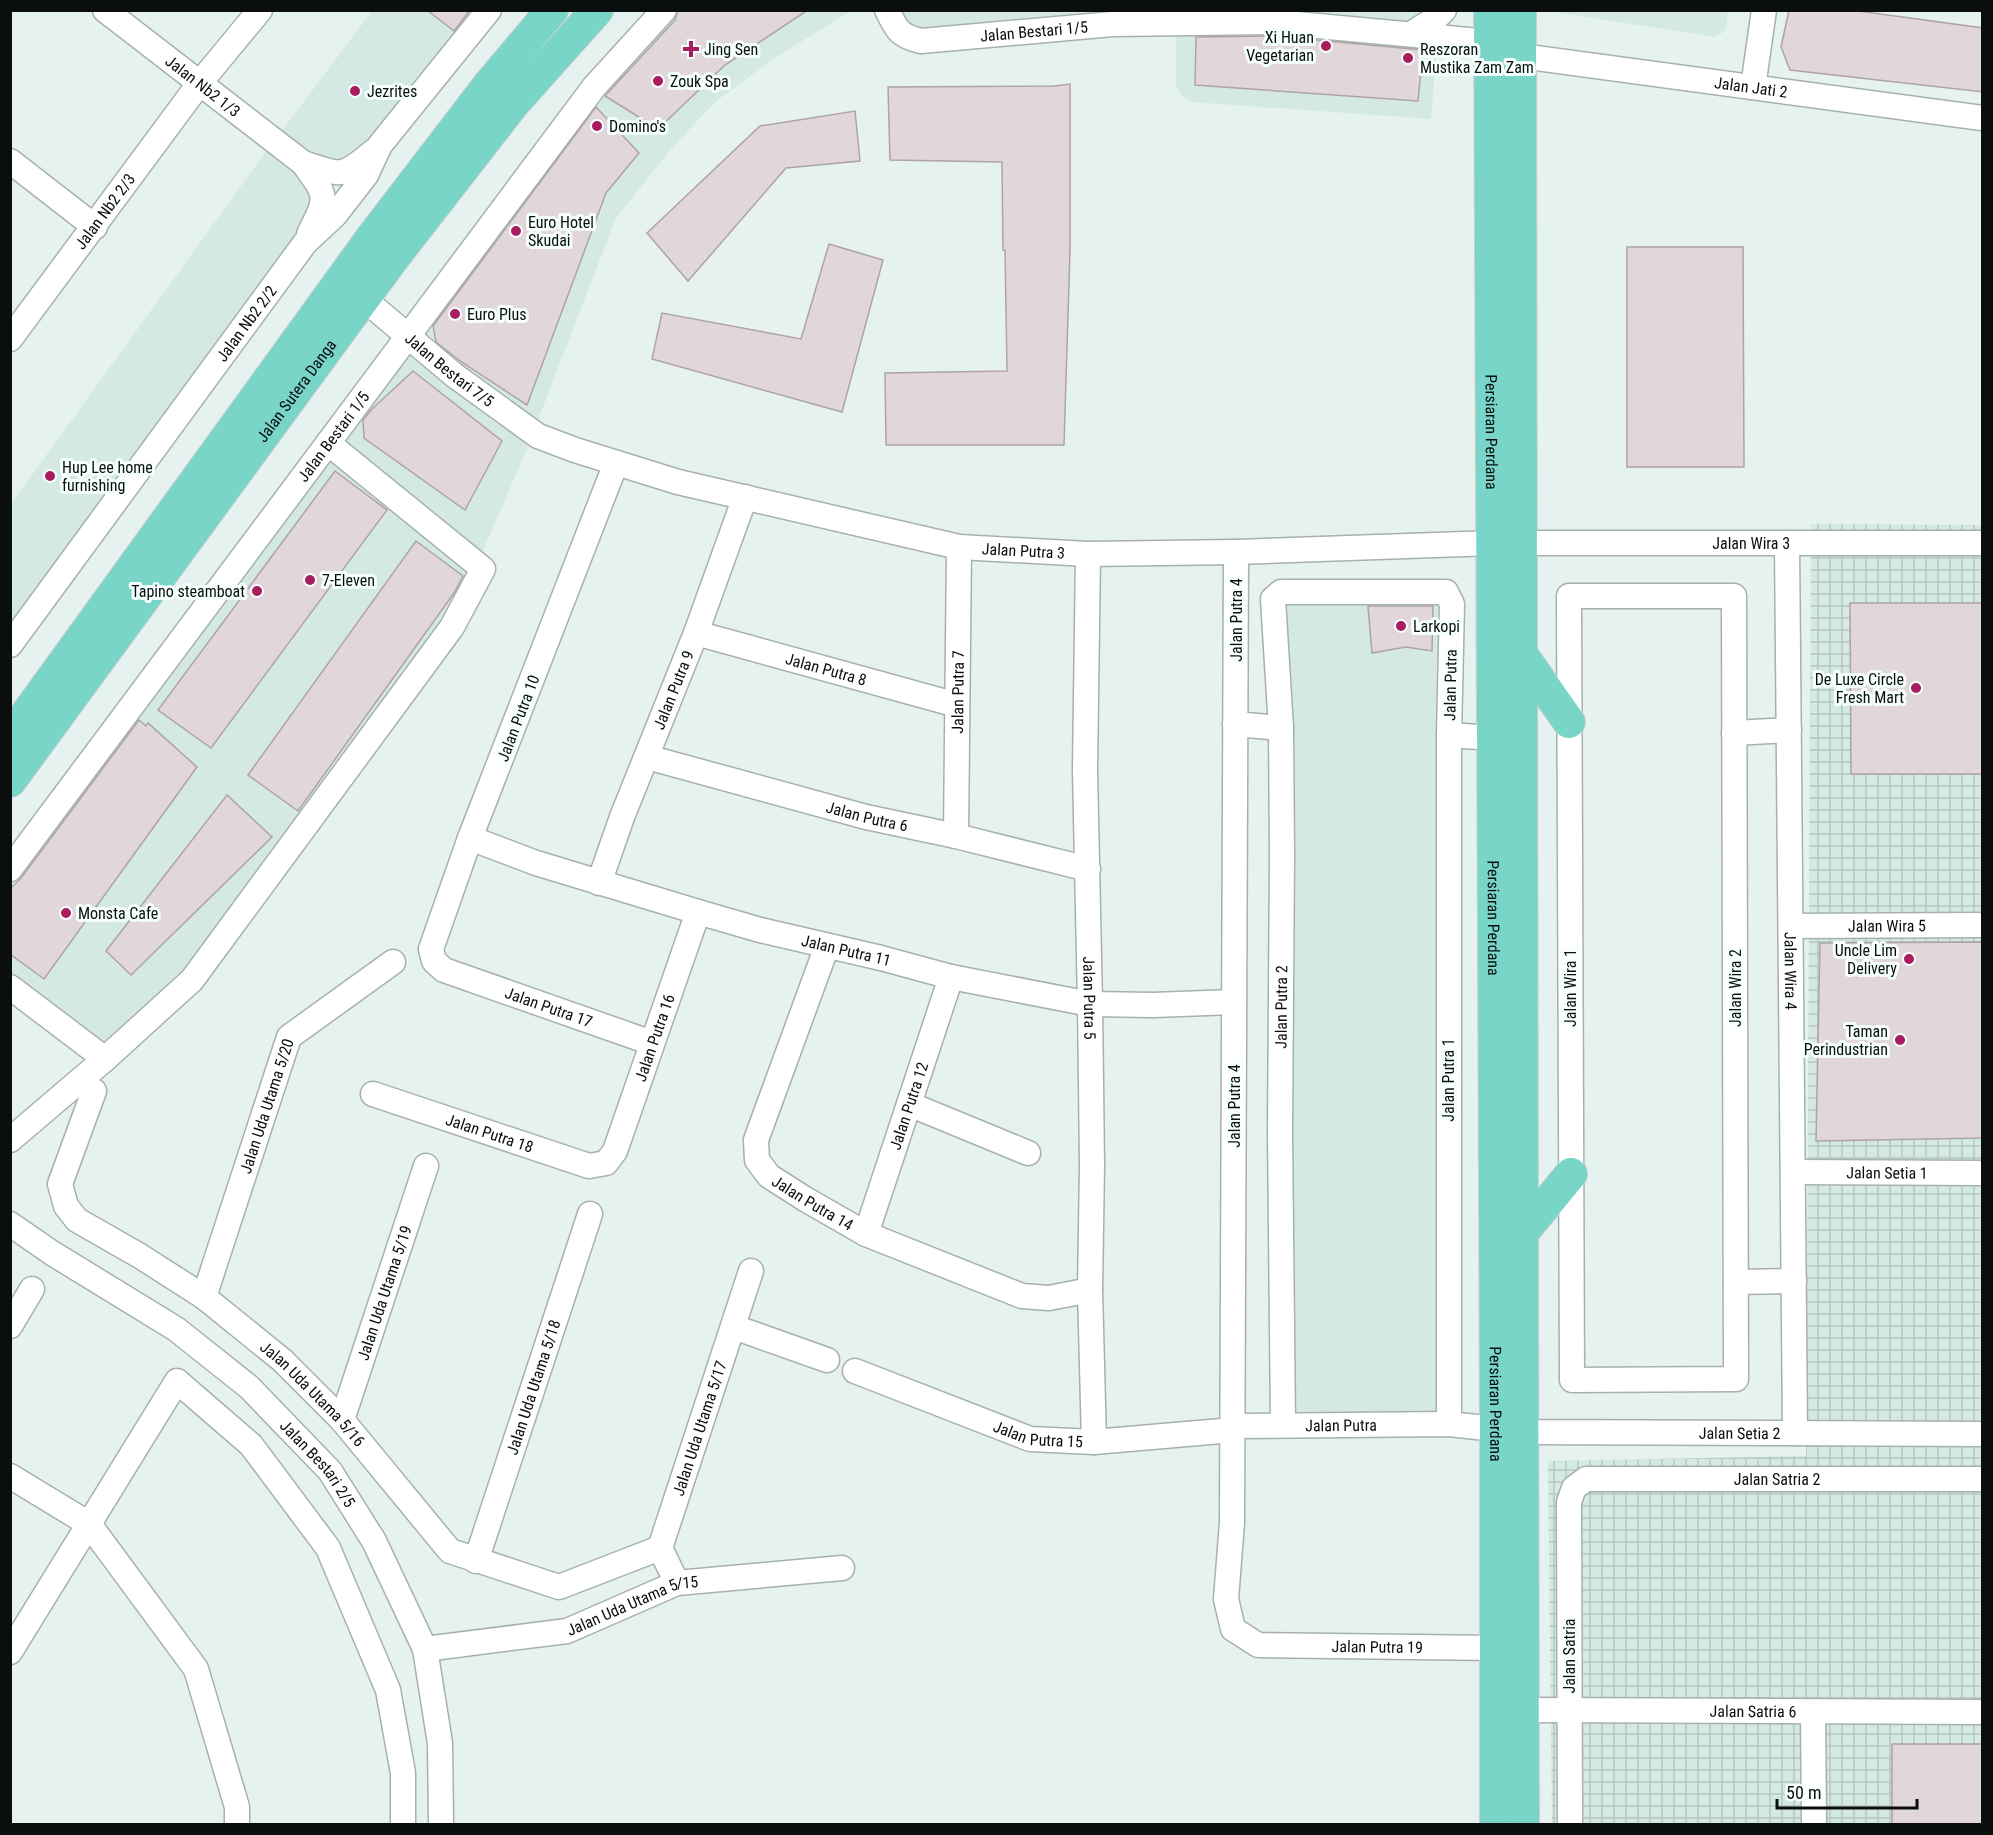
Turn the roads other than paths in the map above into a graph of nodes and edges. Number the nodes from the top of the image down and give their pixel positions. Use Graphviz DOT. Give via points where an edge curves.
graph roads {
  1 [pos="105,10"];
  2 [pos="260,10"];
  3 [pos="489,10"];
  4 [pos="552,10"];
  5 [pos="597,10"];
  6 [pos="664,10"];
  7 [pos="887,10"];
  8 [pos="1446,10"];
  9 [pos="1490,10"];
  10 [pos="1520,10"];
  11 [pos="1764,10"];
  12 [pos="1411,34"];
  13 [pos="1481,41"];
  14 [pos="1521,56"];
  15 [pos="199,84"];
  16 [pos="1753,87"];
  17 [pos="1983,118"];
  18 [pos="380,145"];
  19 [pos="10,160"];
  20 [pos="303,163"];
  21 [pos="94,227"];
  22 [pos="305,243"];
  23 [pos="364,299"];
  24 [pos="408,335"];
  25 [pos="10,339"];
  26 [pos="538,436"];
  27 [pos="328,443"];
  28 [pos="616,463"];
  29 [pos="745,497"];
  30 [pos="1507,543"];
  31 [pos="1787,543"];
  32 [pos="1983,543"];
  33 [pos="959,547"];
  34 [pos="1236,552"];
  35 [pos="1088,554"];
  36 [pos="1446,592"];
  37 [pos="1569,596"];
  38 [pos="696,633"];
  39 [pos="10,645"];
  40 [pos="1522,655"];
  41 [pos="957,705"];
  42 [pos="1569,722"];
  43 [pos="1235,724"];
  44 [pos="1281,728"];
  45 [pos="1789,730"];
  46 [pos="1734,732"];
  47 [pos="1449,735"];
  48 [pos="10,737"];
  49 [pos="1494,738"];
  50 [pos="647,758"];
  51 [pos="10,781"];
  52 [pos="956,836"];
  53 [pos="470,838"];
  54 [pos="10,869"];
  55 [pos="1088,869"];
  56 [pos="599,883"];
  57 [pos="698,912"];
  58 [pos="1983,925"];
  59 [pos="1791,926"];
  60 [pos="827,946"];
  61 [pos="393,962"];
  62 [pos="444,970"];
  63 [pos="951,977"];
  64 [pos="10,987"];
  65 [pos="1234,1002"];
  66 [pos="1090,1004"];
  67 [pos="652,1043"];
  68 [pos="105,1059"];
  69 [pos="94,1090"];
  70 [pos="373,1094"];
  71 [pos="909,1104"];
  72 [pos="10,1140"];
  73 [pos="1028,1153"];
  74 [pos="606,1163"];
  75 [pos="426,1166"];
  76 [pos="1793,1172"];
  77 [pos="1983,1173"];
  78 [pos="1571,1174"];
  79 [pos="590,1214"];
  80 [pos="10,1224"];
  81 [pos="1523,1233"];
  82 [pos="866,1234"];
  83 [pos="751,1271"];
  84 [pos="1794,1281"];
  85 [pos="1736,1282"];
  86 [pos="32,1289"];
  87 [pos="1090,1290"];
  88 [pos="204,1297"];
  89 [pos="10,1326"];
  90 [pos="734,1327"];
  91 [pos="827,1360"];
  92 [pos="855,1371"];
  93 [pos="1736,1379"];
  94 [pos="342,1420"];
  95 [pos="1449,1424"];
  96 [pos="1283,1425"];
  97 [pos="1233,1428"];
  98 [pos="1510,1430"];
  99 [pos="1795,1433"];
  100 [pos="1983,1434"];
  101 [pos="1094,1442"];
  102 [pos="10,1476"];
  103 [pos="1983,1479"];
  104 [pos="1574,1488"];
  105 [pos="89,1524"];
  106 [pos="660,1548"];
  107 [pos="476,1561"];
  108 [pos="842,1568"];
  109 [pos="677,1583"];
  110 [pos="1258,1645"];
  111 [pos="1496,1648"];
  112 [pos="425,1649"];
  113 [pos="10,1652"];
  114 [pos="1523,1710"];
  115 [pos="1569,1710"];
  116 [pos="1813,1712"];
  117 [pos="1983,1712"];
  118 [pos="237,1824"];
  119 [pos="403,1824"];
  120 [pos="441,1824"];
  121 [pos="1496,1824"];
  122 [pos="1523,1824"];
  123 [pos="1570,1824"];
  124 [pos="1814,1824"];
  1 -- 15 [label="street, Jalan Nb2 1/3"];
  2 -- 15 [label="street, Jalan Nb2 2/3"];
  3 -- 18 [label="street, Jalan Nb2 2/2"];
  4 -- 48 [label="main road, Jalan Sutera Danga" via="373,236"];
  5 -- 23 [label="main road, Jalan Sutera Danga" via="513,104"];
  6 -- 24 [label="street, Jalan Bestari 1/5" via="594,87"];
  7 -- 12 [label="street, Jalan Bestari 1/5" via="897,30 921,41 1113,24 1275,22"];
  8 -- 12 [label="street"];
  8 -- 13 [label="street" via="1459,27"];
  9 -- 13 [label="main road, Persiaran Perdana"];
  10 -- 14 [label="main road, Persiaran Perdana"];
  11 -- 16 [label="street"];
  12 -- 13 [label="street, Jalan Bestari 1/5"];
  13 -- 30 [label="main road, Persiaran Perdana"];
  14 -- 16 [label="street, Jalan Jati 2"];
  14 -- 30 [label="main road, Persiaran Perdana"];
  15 -- 20 [label="street, Jalan Nb2 1/3"];
  15 -- 21 [label="street, Jalan Nb2 2/3"];
  16 -- 17 [label="street, Jalan Jati 2"];
  18 -- 20 [label="street, Jalan Nb2 1/3" via="353,169 335,174"];
  18 -- 22 [label="street, Jalan Nb2 2/2" via="366,176 335,215"];
  19 -- 21 [label="street"];
  20 -- 22 [label="street, Jalan Nb2 1/3" via="322,189 323,206"];
  21 -- 25 [label="street, Jalan Nb2 2/3"];
  22 -- 39 [label="street, Jalan Nb2 2/2"];
  23 -- 24 [label="street, Jalan Bestari 7/5"];
  23 -- 51 [label="main road, Jalan Sutera Danga"];
  24 -- 26 [label="street, Jalan Bestari 7/5" via="454,375"];
  24 -- 27 [label="street, Jalan Bestari 1/5"];
  26 -- 28 [label="street, Jalan Putra 3"];
  27 -- 54 [label="street, Jalan Bestari 1/5"];
  27 -- 68 [label="street" via="483,569 452,627 192,980"];
  28 -- 29 [label="street, Jalan Putra 3"];
  28 -- 53 [label="street, Jalan Putra 10"];
  29 -- 33 [label="street, Jalan Putra 3"];
  29 -- 38 [label="street, Jalan Putra 9"];
  30 -- 31 [label="street, Jalan Wira 3"];
  30 -- 34 [label="street, Jalan Putra 3"];
  30 -- 40 [label="main road, Persiaran Perdana"];
  30 -- 49 [label="main road, Persiaran Perdana"];
  31 -- 32 [label="street, Jalan Wira 3"];
  31 -- 45 [label="street, Jalan Wira 4"];
  33 -- 35 [label="street, Jalan Putra 3"];
  33 -- 41 [label="street, Jalan Putra 7"];
  34 -- 35 [label="street, Jalan Putra 3"];
  34 -- 43 [label="street, Jalan Putra 4"];
  35 -- 55 [label="street, Jalan Putra 5" via="1085,770"];
  36 -- 44 [label="street, Jalan Putra 2" via="1281,592 1274,599"];
  36 -- 47 [label="street, Jalan Putra" via="1452,604"];
  37 -- 42 [label="street, Jalan Wira 1"];
  37 -- 46 [label="street, Jalan Wira 2" via="1734,596"];
  38 -- 41 [label="street, Jalan Putra 8"];
  38 -- 50 [label="street, Jalan Putra 9"];
  40 -- 42 [label="main road"];
  40 -- 81 [label="main road, Persiaran Perdana"];
  41 -- 52 [label="street, Jalan Putra 7"];
  42 -- 78 [label="street, Jalan Wira 1"];
  43 -- 44 [label="street"];
  43 -- 65 [label="street, Jalan Putra 4"];
  44 -- 96 [label="street, Jalan Putra 2"];
  45 -- 46 [label="street"];
  45 -- 59 [label="street, Jalan Wira 4"];
  46 -- 85 [label="street, Jalan Wira 2"];
  47 -- 49 [label="street, Jalan Putra"];
  47 -- 95 [label="street, Jalan Putra 1"];
  49 -- 98 [label="main road, Persiaran Perdana"];
  50 -- 52 [label="street, Jalan Putra 6" via="866,817"];
  50 -- 56 [label="street, Jalan Putra 9"];
  52 -- 55 [label="street, Jalan Putra 6"];
  53 -- 56 [label="street, Jalan Putra 11"];
  53 -- 62 [label="street, Jalan Putra 10" via="431,949 434,961"];
  55 -- 66 [label="street, Jalan Putra 5"];
  56 -- 57 [label="street, Jalan Putra 11"];
  57 -- 60 [label="street, Jalan Putra 11"];
  57 -- 67 [label="street, Jalan Putra 16"];
  58 -- 59 [label="street, Jalan Wira 5"];
  59 -- 76 [label="street, Jalan Wira 4"];
  60 -- 63 [label="street, Jalan Putra 11"];
  60 -- 82 [label="street, Jalan Putra 14" via="756,1140 757,1160 769,1176"];
  61 -- 88 [label="street, Jalan Uda Utama 5/20" via="289,1037"];
  62 -- 67 [label="street, Jalan Putra 17"];
  63 -- 66 [label="street, Jalan Putra 11"];
  63 -- 71 [label="street, Jalan Putra 12"];
  64 -- 68 [label="street"];
  65 -- 66 [label="street, Jalan Putra 11"];
  65 -- 97 [label="street, Jalan Putra 4"];
  66 -- 87 [label="street, Jalan Putra 5"];
  67 -- 74 [label="street, Jalan Putra 16" via="615,1151"];
  68 -- 72 [label="street"];
  69 -- 88 [label="street, Jalan Uda Utama 5/16" via="60,1184 66,1206 77,1220"];
  70 -- 74 [label="street, Jalan Putra 18" via="589,1166"];
  71 -- 73 [label="street"];
  71 -- 82 [label="street, Jalan Putra 12"];
  75 -- 94 [label="street, Jalan Uda Utama 5/19"];
  76 -- 77 [label="street, Jalan Setia 1"];
  76 -- 84 [label="street, Jalan Wira 4"];
  78 -- 81 [label="main road"];
  78 -- 93 [label="street, Jalan Wira 1" via="1572,1380"];
  79 -- 107 [label="street, Jalan Uda Utama 5/18"];
  80 -- 112 [label="street, Jalan Bestari 2/5" via="176,1329 249,1387 330,1471 374,1541"];
  81 -- 98 [label="main road, Persiaran Perdana"];
  82 -- 87 [label="street, Jalan Putra 14" via="1022,1296 1049,1298"];
  83 -- 90 [label="street, Jalan Uda Utama 5/17"];
  84 -- 85 [label="street"];
  84 -- 99 [label="street, Jalan Wira 4"];
  85 -- 93 [label="street, Jalan Wira 2"];
  86 -- 89 [label="street"];
  87 -- 101 [label="street, Jalan Putra 5"];
  88 -- 94 [label="street, Jalan Uda Utama 5/16" via="282,1360"];
  90 -- 91 [label="street"];
  90 -- 106 [label="street, Jalan Uda Utama 5/17"];
  92 -- 101 [label="street, Jalan Putra 15" via="1030,1439"];
  94 -- 107 [label="street, Jalan Uda Utama 5/16" via="450,1551"];
  95 -- 96 [label="street, Jalan Putra"];
  95 -- 98 [label="street, Jalan Putra"];
  96 -- 97 [label="street, Jalan Putra"];
  97 -- 101 [label="street, Jalan Putra 15"];
  97 -- 110 [label="street, Jalan Putra 4" via="1226,1599 1233,1629"];
  98 -- 99 [label="street, Jalan Setia 2"];
  98 -- 111 [label="main road, Persiaran Perdana"];
  98 -- 114 [label="main road, Persiaran Perdana"];
  99 -- 100 [label="street, Jalan Setia 2"];
  102 -- 105 [label="street"];
  103 -- 104 [label="street, Jalan Satria 2" via="1586,1479"];
  104 -- 115 [label="street, Jalan Satria" via="1569,1502"];
  105 -- 113 [label="street"];
  105 -- 118 [label="street" via="196,1669 237,1807"];
  105 -- 119 [label="street" via="177,1381 251,1445 328,1548 388,1690 403,1773"];
  106 -- 107 [label="street, Jalan Uda Utama 5/16" via="559,1587"];
  106 -- 109 [label="street"];
  108 -- 109 [label="street, Jalan Uda Utama 5/15"];
  109 -- 112 [label="street, Jalan Uda Utama 5/15" via="567,1631"];
  110 -- 111 [label="street, Jalan Putra 19"];
  111 -- 121 [label="main road, Persiaran Perdana"];
  112 -- 120 [label="street, Jalan Bestari 2/5" via="440,1743"];
  114 -- 115 [label="street, Jalan Satria 6"];
  114 -- 122 [label="main road, Persiaran Perdana"];
  115 -- 116 [label="street, Jalan Satria 6"];
  115 -- 123 [label="street, Jalan Satria"];
  116 -- 117 [label="street, Jalan Satria 6"];
  116 -- 124 [label="street"];
}
